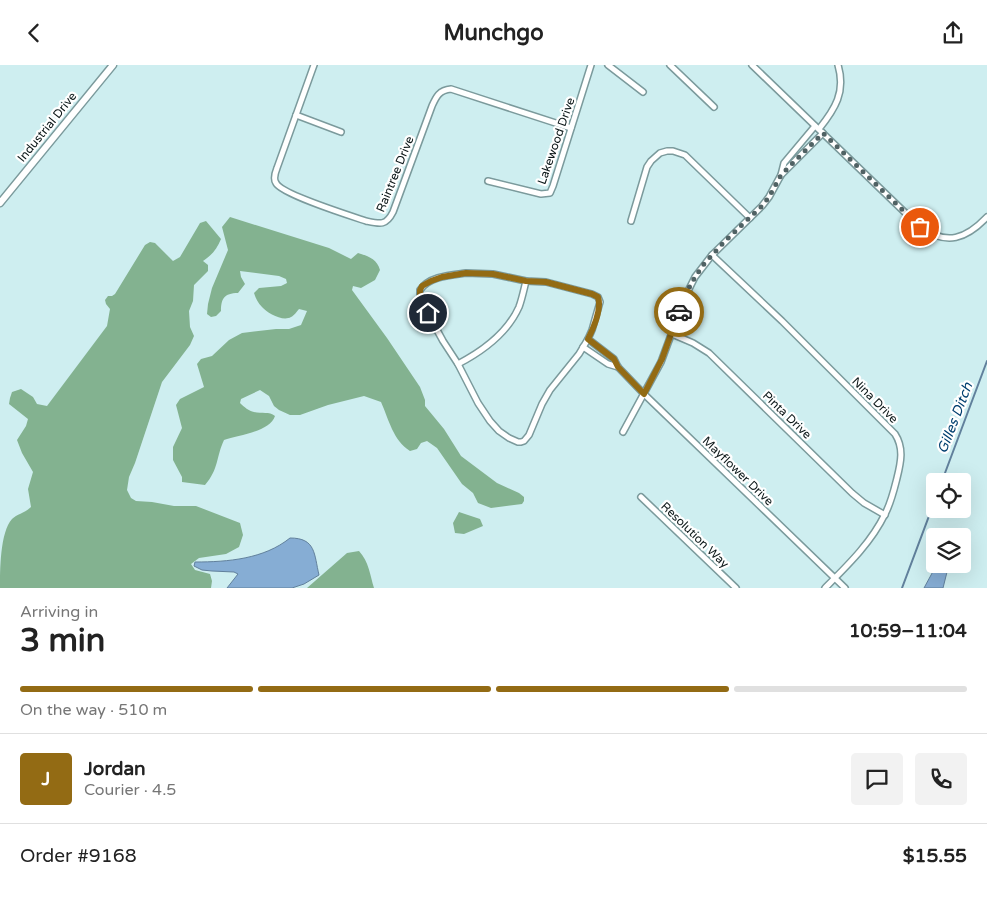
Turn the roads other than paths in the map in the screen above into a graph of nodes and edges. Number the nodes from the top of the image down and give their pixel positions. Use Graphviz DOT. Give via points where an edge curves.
graph roads {
  1 [pos="112,65"];
  2 [pos="314,65"];
  3 [pos="591,65"];
  4 [pos="608,65"];
  5 [pos="670,65"];
  6 [pos="752,65"];
  7 [pos="838,65"];
  8 [pos="643,92"];
  9 [pos="714,107"];
  10 [pos="296,115"];
  11 [pos="571,128"];
  12 [pos="819,129"];
  13 [pos="341,132"];
  14 [pos="781,175"];
  15 [pos="488,181"];
  16 [pos="0,203"];
  17 [pos="987,217"];
  18 [pos="750,218"];
  19 [pos="631,221"];
  20 [pos="712,255"];
  21 [pos="526,281"];
  22 [pos="672,334"];
  23 [pos="588,339"];
  24 [pos="583,347"];
  25 [pos="458,364"];
  26 [pos="618,367"];
  27 [pos="644,394"];
  28 [pos="623,432"];
  29 [pos="641,497"];
  30 [pos="885,515"];
  31 [pos="834,578"];
  32 [pos="736,588"];
  33 [pos="825,588"];
  34 [pos="845,588"];
  1 -- 16 [label="street, Industrial Drive"];
  2 -- 10 [label="street, Raintree Drive"];
  3 -- 11 [label="street, Lakewood Drive"];
  4 -- 8 [label="street"];
  5 -- 9 [label="street"];
  6 -- 12 [label="street"];
  7 -- 12 [label="street" via="841,79 839,96"];
  10 -- 11 [label="street, Raintree Drive" via="276,168 276,183 296,195 378,224 387,221 393,212 432,106 441,91 451,89"];
  10 -- 13 [label="street"];
  11 -- 15 [label="street, Lakewood Drive" via="550,193 532,193"];
  12 -- 14 [label="street"];
  12 -- 14 [label="street" via="784,163"];
  12 -- 17 [label="street" via="931,234 957,238 971,232"];
  14 -- 18 [label="street" via="769,197"];
  18 -- 19 [label="street" via="685,155 667,151 655,156 647,167"];
  18 -- 20 [label="street"];
  20 -- 22 [label="street" via="689,288"];
  20 -- 30 [label="street, Nina Drive" via="896,434 902,455"];
  21 -- 23 [label="street" via="553,283 598,297 598,312"];
  21 -- 25 [label="street" via="519,306 506,328 486,348"];
  21 -- 25 [label="street" via="493,274 466,273 442,277 422,286 420,299"];
  22 -- 27 [label="street"];
  22 -- 30 [label="street, Pinta Drive" via="709,353 852,493"];
  23 -- 24 [label="street"];
  23 -- 26 [label="street, Mayflower Drive" via="614,359"];
  24 -- 25 [label="street" via="550,390 529,435 521,442 509,438 490,421"];
  24 -- 26 [label="street, Mayflower Drive"];
  26 -- 27 [label="street, Mayflower Drive"];
  27 -- 28 [label="street"];
  27 -- 31 [label="street, Mayflower Drive"];
  29 -- 32 [label="street, Resolution Way"];
  30 -- 31 [label="street, Nina Drive" via="871,537"];
  31 -- 33 [label="street, Nina Drive"];
  31 -- 34 [label="street, Mayflower Drive"];
}
